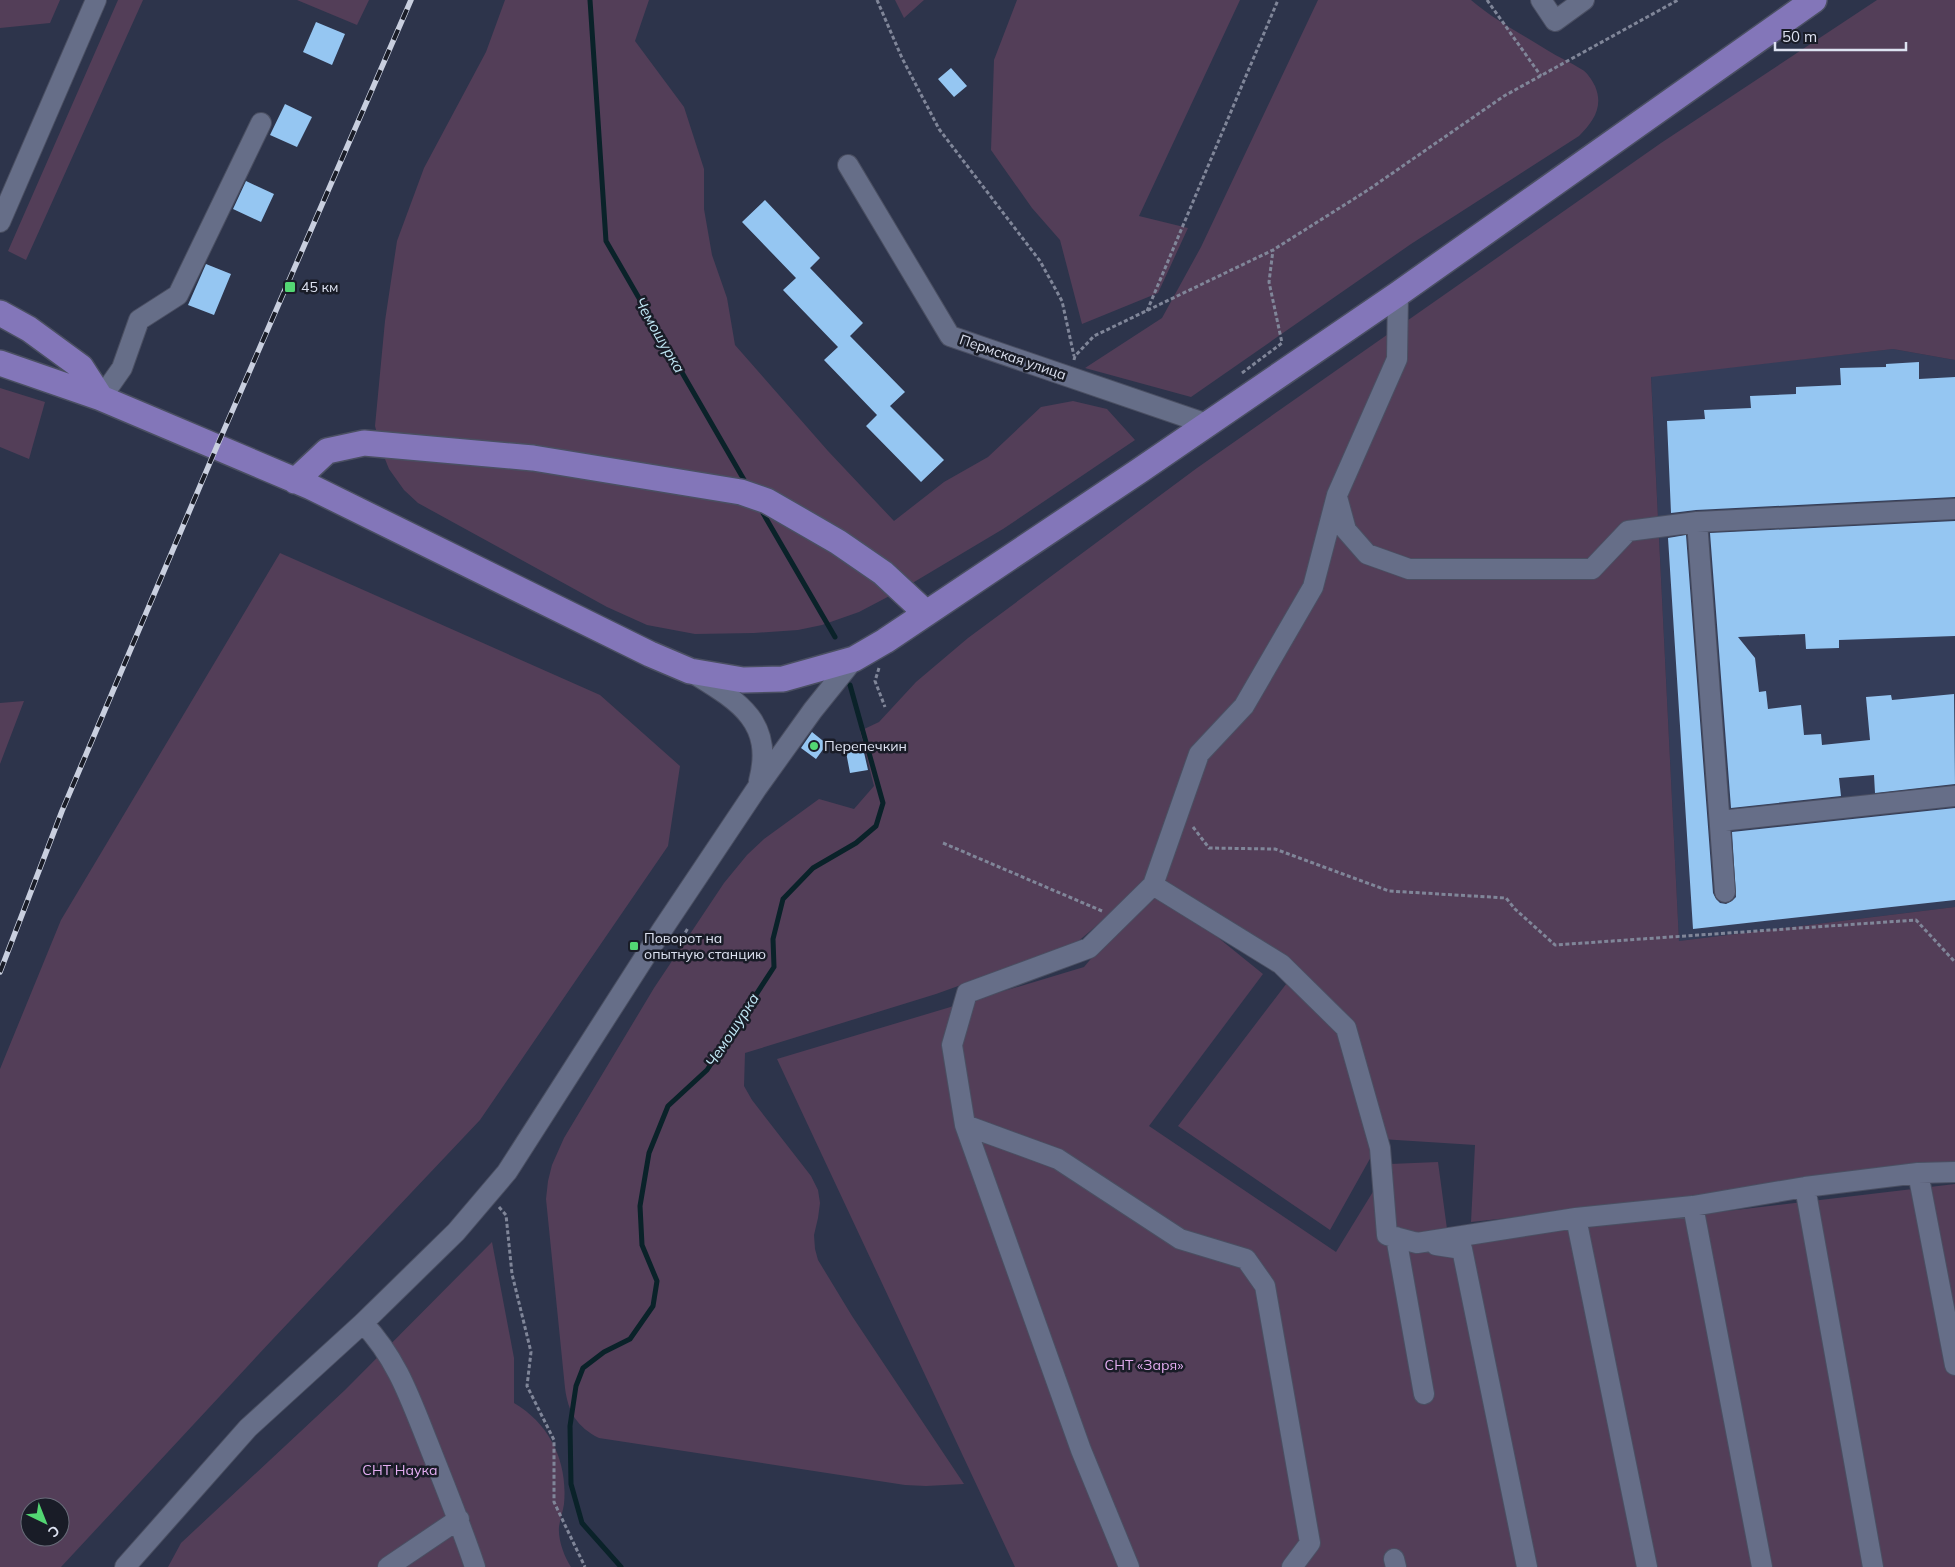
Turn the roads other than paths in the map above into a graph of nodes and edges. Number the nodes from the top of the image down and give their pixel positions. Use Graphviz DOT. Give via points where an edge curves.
graph roads {
  1 [pos="96,0"];
  2 [pos="1540,0"];
  3 [pos="1584,0"];
  4 [pos="1814,0"];
  5 [pos="261,123"];
  6 [pos="848,166"];
  7 [pos="0,222"];
  8 [pos="1398,294"];
  9 [pos="0,313"];
  10 [pos="0,363"];
  11 [pos="101,398"];
  12 [pos="1207,424"];
  13 [pos="295,481"];
  14 [pos="1337,495"];
  15 [pos="1955,509"];
  16 [pos="1697,522"];
  17 [pos="926,613"];
  18 [pos="854,660"];
  19 [pos="690,671"];
  20 [pos="757,788"];
  21 [pos="1955,796"];
  22 [pos="1720,821"];
  23 [pos="1153,885"];
  24 [pos="1725,892"];
  25 [pos="965,1125"];
  26 [pos="1955,1172"];
  27 [pos="1918,1173"];
  28 [pos="1805,1187"];
  29 [pos="1693,1206"];
  30 [pos="1576,1218"];
  31 [pos="1396,1237"];
  32 [pos="1417,1243"];
  33 [pos="363,1323"];
  34 [pos="1955,1365"];
  35 [pos="1424,1394"];
  36 [pos="458,1519"];
  37 [pos="124,1567"];
  38 [pos="388,1567"];
  39 [pos="475,1567"];
  40 [pos="1129,1567"];
  41 [pos="1292,1567"];
  42 [pos="1527,1567"];
  43 [pos="1647,1567"];
  44 [pos="1762,1567"];
  45 [pos="1873,1567"];
  1 -- 7 [label="street"];
  2 -- 3 [label="street" via="1555,21"];
  4 -- 8 [label="main road"];
  5 -- 11 [label="street" via="178,295 139,320 122,368"];
  6 -- 12 [label="street, Пермская улица" via="950,336"];
  8 -- 12 [label="main road"];
  8 -- 14 [label="street" via="1397,358"];
  9 -- 11 [label="main road" via="29,329 81,367"];
  10 -- 11 [label="main road"];
  11 -- 13 [label="main road"];
  12 -- 17 [label="main road"];
  13 -- 17 [label="main road" via="327,451 364,444 532,458 741,492 767,501 838,542 883,573"];
  13 -- 19 [label="main road"];
  14 -- 16 [label="street" via="1346,530 1366,554 1409,569 1592,569 1628,532"];
  14 -- 23 [label="street" via="1312,587 1244,706 1199,754"];
  15 -- 16 [label="street"];
  16 -- 22 [label="street"];
  17 -- 18 [label="main road"];
  18 -- 19 [label="main road" via="783,679 743,680"];
  18 -- 20 [label="street"];
  19 -- 20 [label="street" via="725,693 744,709 756,726 763,745 763,764"];
  20 -- 33 [label="street" via="507,1172 456,1232"];
  21 -- 22 [label="street"];
  22 -- 24 [label="street"];
  23 -- 25 [label="street" via="1089,948 967,993 952,1045"];
  23 -- 31 [label="street" via="1281,964 1346,1028 1380,1148 1387,1235"];
  25 -- 40 [label="street" via="1080,1450"];
  25 -- 41 [label="street" via="1058,1159 1180,1238 1246,1259 1264,1286 1310,1543"];
  26 -- 27 [label="street"];
  27 -- 28 [label="street"];
  27 -- 34 [label="street"];
  28 -- 29 [label="street"];
  28 -- 45 [label="street"];
  29 -- 30 [label="street"];
  29 -- 44 [label="street"];
  30 -- 32 [label="street"];
  30 -- 43 [label="street"];
  31 -- 32 [label="street"];
  31 -- 35 [label="street"];
  32 -- 42 [label="street" via="1462,1249"];
  33 -- 36 [label="street" via="380,1340 400,1375"];
  33 -- 37 [label="street" via="248,1428"];
  36 -- 38 [label="street"];
  36 -- 39 [label="street"];
}
